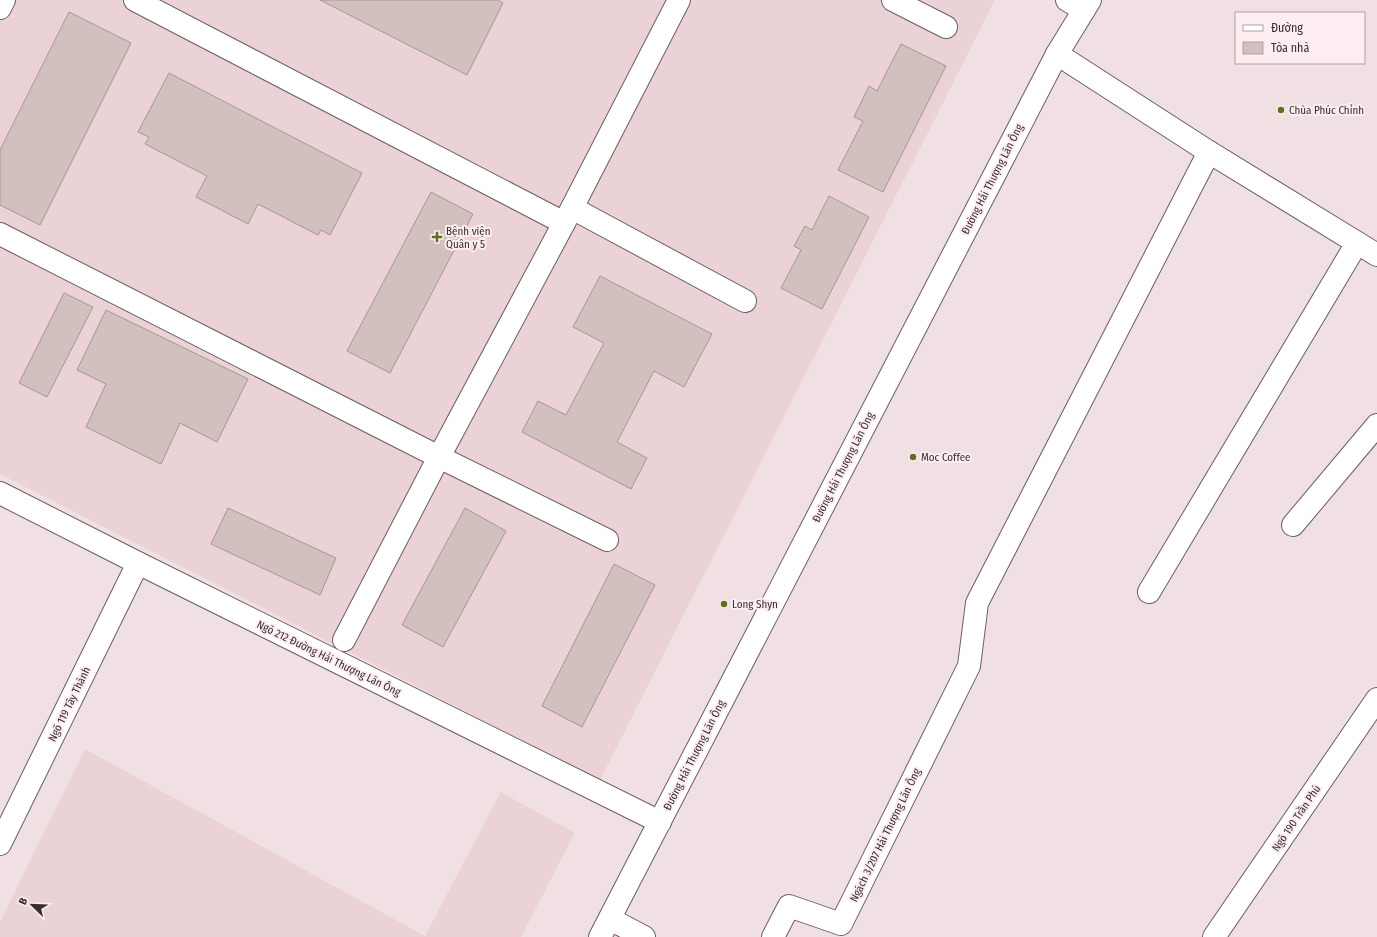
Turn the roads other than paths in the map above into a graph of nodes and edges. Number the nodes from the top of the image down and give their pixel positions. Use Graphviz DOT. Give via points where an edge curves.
graph roads {
  1 [pos="4,0"];
  2 [pos="135,0"];
  3 [pos="679,0"];
  4 [pos="893,0"];
  5 [pos="1080,3"];
  6 [pos="0,8"];
  7 [pos="946,26"];
  8 [pos="1057,54"];
  9 [pos="1209,152"];
  10 [pos="568,216"];
  11 [pos="0,234"];
  12 [pos="1357,243"];
  13 [pos="1377,255"];
  14 [pos="746,300"];
  15 [pos="1377,425"];
  16 [pos="439,457"];
  17 [pos="0,493"];
  18 [pos="1293,525"];
  19 [pos="607,540"];
  20 [pos="138,563"];
  21 [pos="1149,592"];
  22 [pos="344,640"];
  23 [pos="1377,699"];
  24 [pos="660,822"];
  25 [pos="0,844"];
  26 [pos="605,928"];
  27 [pos="644,937"];
  28 [pos="773,937"];
  29 [pos="1214,937"];
  1 -- 6 [label="street"];
  2 -- 10 [label="street"];
  3 -- 10 [label="street"];
  4 -- 7 [label="street"];
  5 -- 8 [label="street, Đường Hải Thượng Lãn Ông"];
  8 -- 9 [label="street"];
  8 -- 24 [label="street, Đường Hải Thượng Lãn Ông"];
  9 -- 12 [label="street"];
  9 -- 28 [label="street, Ngách 3/207 Hải Thượng Lãn Ông" via="977,603 969,666 841,924 790,906"];
  10 -- 14 [label="street"];
  10 -- 16 [label="street"];
  11 -- 16 [label="street"];
  12 -- 13 [label="street"];
  12 -- 21 [label="street"];
  15 -- 18 [label="street"];
  16 -- 19 [label="street"];
  16 -- 22 [label="street"];
  17 -- 20 [label="street, Ngõ 212 Đường Hải Thượng Lãn Ông"];
  20 -- 24 [label="street, Ngõ 212 Đường Hải Thượng Lãn Ông"];
  20 -- 25 [label="street, Ngõ 119 Tây Thành"];
  23 -- 29 [label="street, Ngõ 190 Trần Phú"];
  24 -- 26 [label="street, Đường Hải Thượng Lãn Ông"];
  26 -- 27 [label="street"];
}
